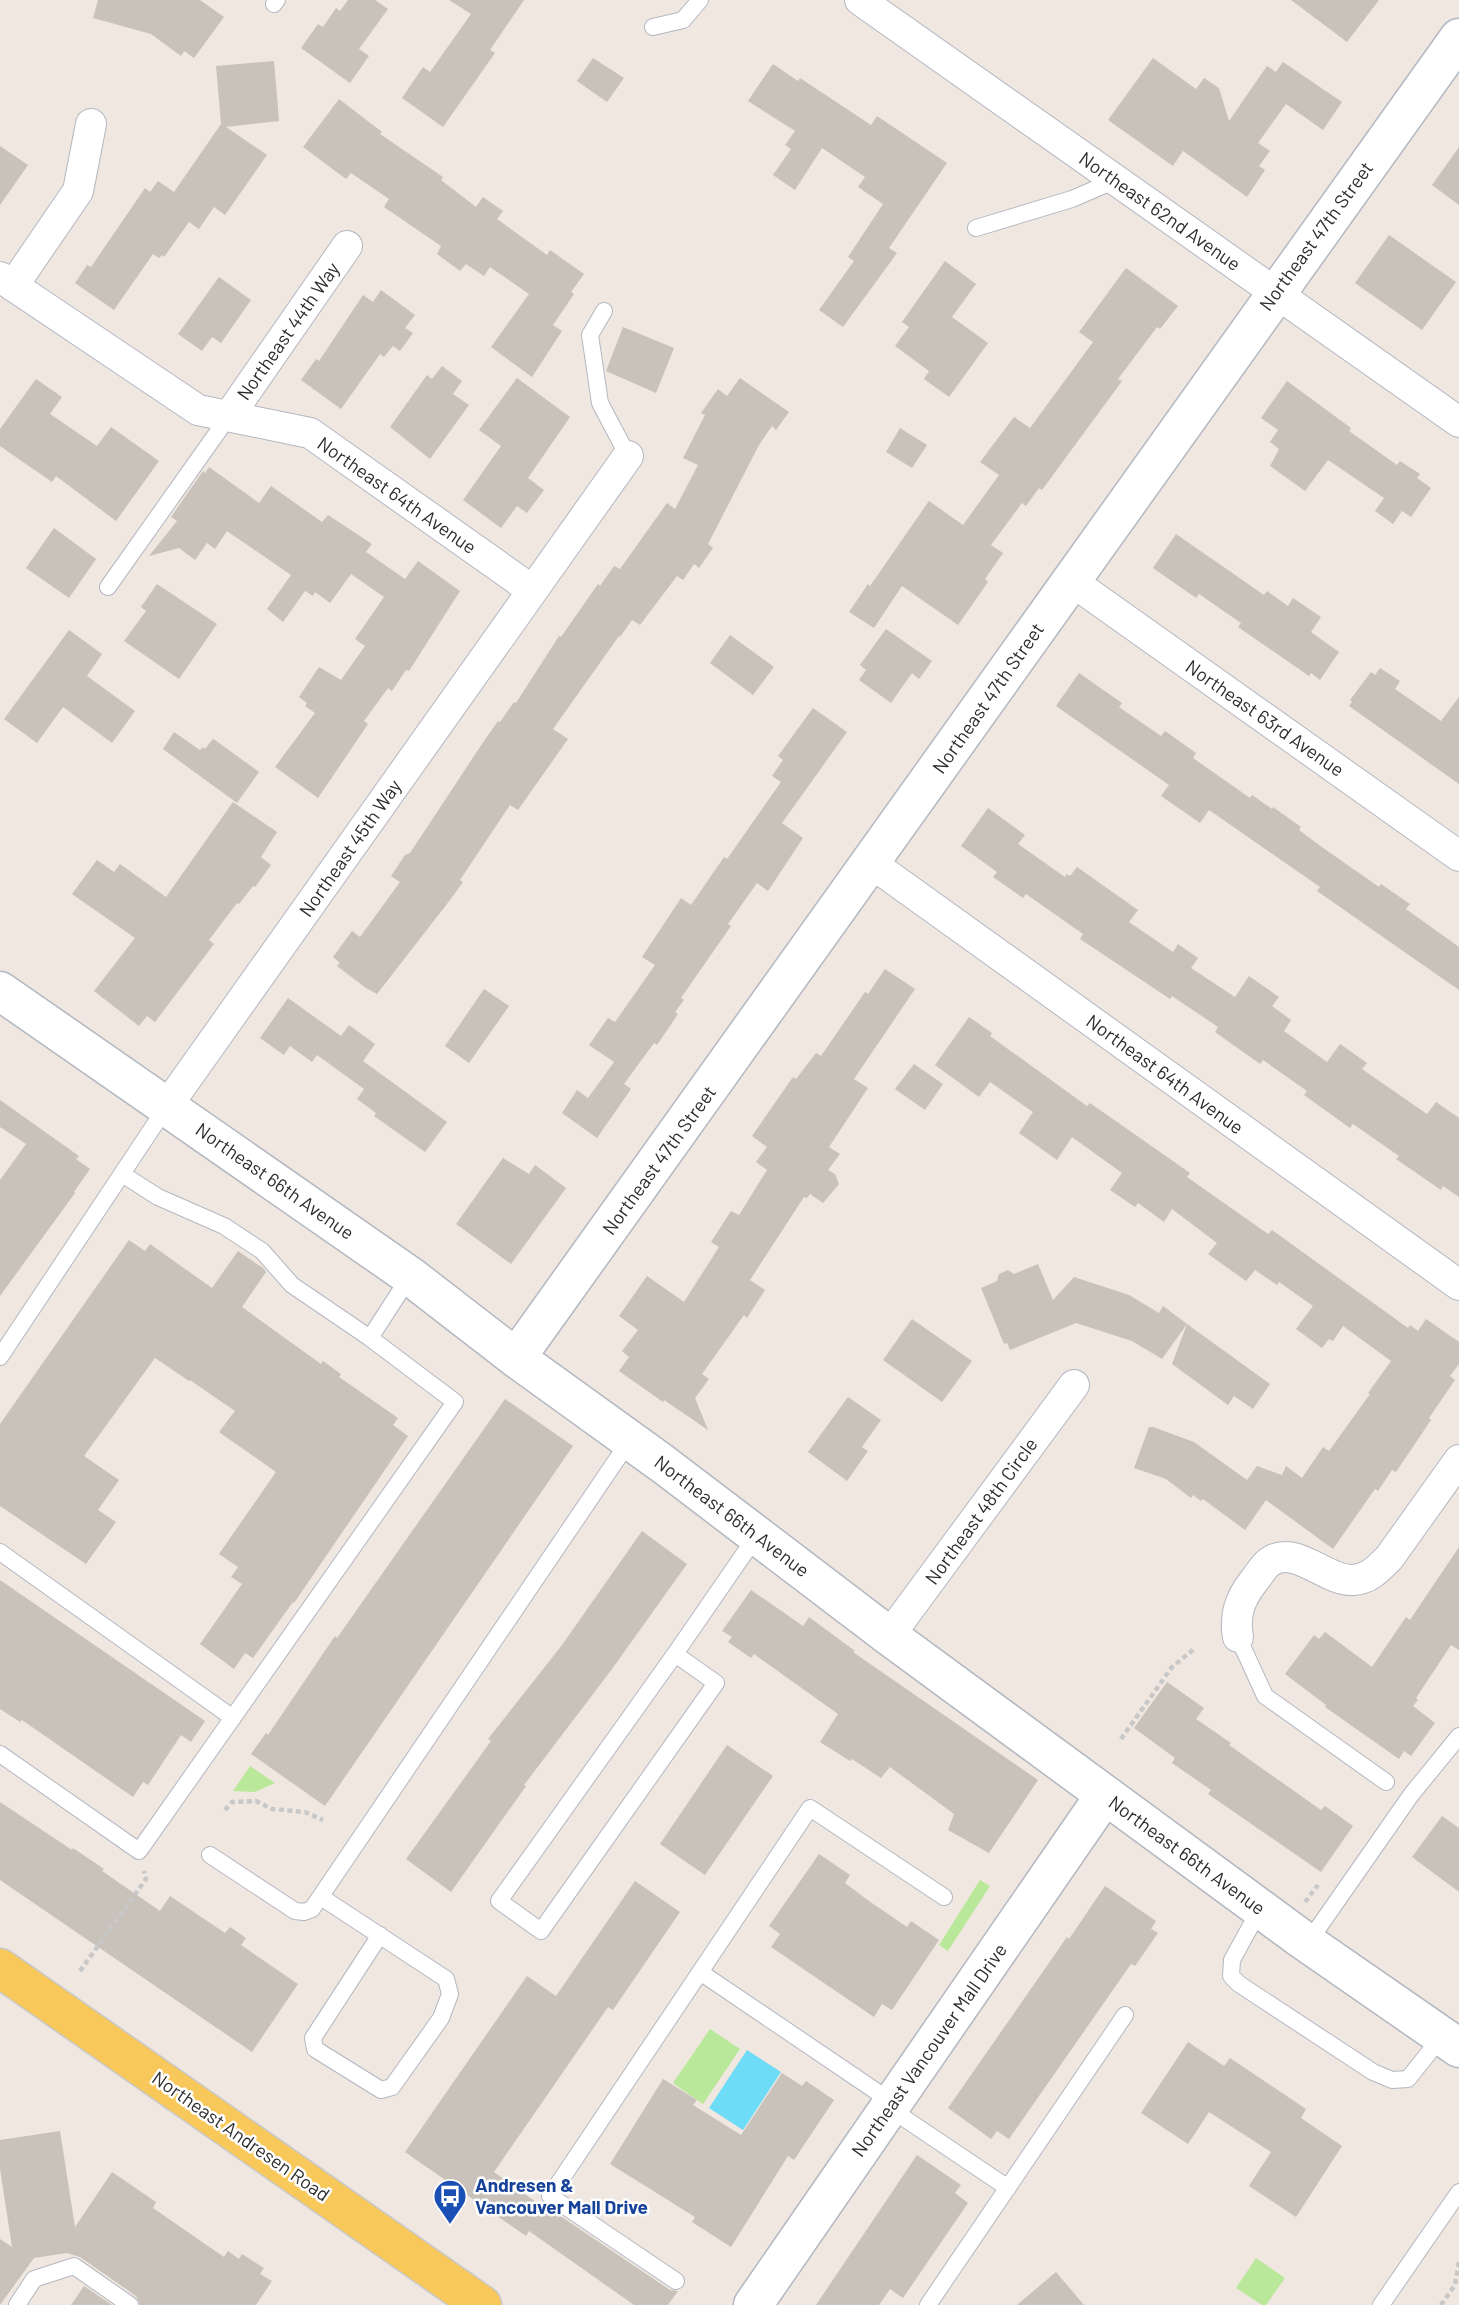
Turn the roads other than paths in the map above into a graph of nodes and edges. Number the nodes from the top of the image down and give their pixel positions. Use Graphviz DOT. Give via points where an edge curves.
graph roads {
  1 [pos="700,0"];
  2 [pos="860,0"];
  3 [pos="653,27"];
  4 [pos="1459,38"];
  5 [pos="91,124"];
  6 [pos="1116,180"];
  7 [pos="976,228"];
  8 [pos="347,246"];
  9 [pos="6,282"];
  10 [pos="1275,292"];
  11 [pos="604,311"];
  12 [pos="229,416"];
  13 [pos="1459,422"];
  14 [pos="628,456"];
  15 [pos="1070,580"];
  16 [pos="108,587"];
  17 [pos="532,590"];
  18 [pos="1459,856"];
  19 [pos="871,863"];
  20 [pos="0,991"];
  21 [pos="167,1106"];
  22 [pos="122,1174"];
  23 [pos="410,1276"];
  24 [pos="1459,1285"];
  25 [pos="370,1338"];
  26 [pos="0,1357"];
  27 [pos="516,1358"];
  28 [pos="1074,1385"];
  29 [pos="630,1440"];
  30 [pos="1459,1460"];
  31 [pos="757,1535"];
  32 [pos="0,1552"];
  33 [pos="889,1636"];
  34 [pos="1238,1637"];
  35 [pos="675,1654"];
  36 [pos="233,1717"];
  37 [pos="1459,1736"];
  38 [pos="0,1754"];
  39 [pos="1386,1782"];
  40 [pos="1105,1795"];
  41 [pos="210,1855"];
  42 [pos="321,1897"];
  43 [pos="944,1897"];
  44 [pos="1260,1909"];
  45 [pos="380,1935"];
  46 [pos="1307,1944"];
  47 [pos="0,1968"];
  48 [pos="700,1972"];
  49 [pos="1125,2015"];
  50 [pos="1450,2042"];
  51 [pos="891,2105"];
  52 [pos="1008,2188"];
  53 [pos="1459,2192"];
  54 [pos="676,2281"];
  55 [pos="17,2305"];
  56 [pos="130,2305"];
  57 [pos="482,2305"];
  58 [pos="753,2305"];
  59 [pos="928,2305"];
  60 [pos="1381,2305"];
  1 -- 3 [label="lane" via="683,20"];
  2 -- 6 [label="street, Northeast 62nd Avenue"];
  4 -- 10 [label="street, Northeast 47th Street"];
  5 -- 9 [label="street" via="78,191"];
  6 -- 7 [label="lane" via="1072,199"];
  6 -- 10 [label="street, Northeast 62nd Avenue"];
  8 -- 12 [label="street, Northeast 44th Way"];
  9 -- 12 [label="street, Northeast 64th Avenue" via="198,410"];
  10 -- 13 [label="street, Northeast 62nd Avenue"];
  10 -- 15 [label="street, Northeast 47th Street"];
  11 -- 14 [label="lane" via="590,335 600,403"];
  12 -- 16 [label="lane"];
  12 -- 17 [label="street, Northeast 64th Avenue" via="310,433"];
  14 -- 17 [label="street, Northeast 45th Way"];
  15 -- 18 [label="street, Northeast 63rd Avenue"];
  15 -- 19 [label="street, Northeast 47th Street"];
  17 -- 21 [label="street, Northeast 45th Way"];
  19 -- 24 [label="street, Northeast 64th Avenue"];
  19 -- 27 [label="street, Northeast 47th Street"];
  20 -- 21 [label="street, Northeast 66th Avenue"];
  21 -- 22 [label="lane"];
  21 -- 23 [label="street, Northeast 66th Avenue"];
  22 -- 25 [label="lane" via="262,1251 292,1285"];
  22 -- 26 [label="lane"];
  23 -- 25 [label="lane"];
  23 -- 27 [label="street, Northeast 66th Avenue"];
  25 -- 36 [label="lane" via="455,1402"];
  27 -- 29 [label="street, Northeast 66th Avenue"];
  28 -- 33 [label="street, Northeast 48th Circle"];
  29 -- 31 [label="street, Northeast 66th Avenue"];
  29 -- 42 [label="lane"];
  30 -- 34 [label="street" via="1376,1572 1350,1581 1293,1559 1268,1563 1240,1602"];
  31 -- 33 [label="street, Northeast 66th Avenue"];
  31 -- 35 [label="lane"];
  32 -- 36 [label="lane"];
  33 -- 40 [label="street, Northeast 66th Avenue"];
  34 -- 39 [label="lane" via="1265,1696"];
  35 -- 35 [label="lane" via="716,1683 541,1931 499,1901"];
  36 -- 38 [label="lane" via="139,1852"];
  37 -- 46 [label="lane" via="1411,1795"];
  40 -- 44 [label="street, Northeast 66th Avenue"];
  40 -- 51 [label="street, Northeast Vancouver Mall Drive"];
  41 -- 42 [label="lane" via="295,1911 312,1909"];
  42 -- 45 [label="lane"];
  43 -- 48 [label="lane" via="810,1808"];
  44 -- 46 [label="street, Northeast 66th Avenue"];
  44 -- 50 [label="lane" via="1232,1960 1231,1976 1238,1984 1392,2080 1408,2079"];
  45 -- 45 [label="lane" via="446,1979 450,1994 434,2028 391,2087 381,2090 315,2049 313,2038"];
  46 -- 50 [label="street, Northeast 66th Avenue"];
  47 -- 57 [label="main road, Northeast Andresen Road"];
  48 -- 51 [label="lane"];
  48 -- 54 [label="lane" via="550,2196"];
  49 -- 52 [label="lane"];
  51 -- 52 [label="lane"];
  51 -- 58 [label="street, Northeast Vancouver Mall Drive"];
  52 -- 59 [label="lane"];
  53 -- 60 [label="lane"];
  55 -- 56 [label="lane" via="34,2279 74,2266"];
}
